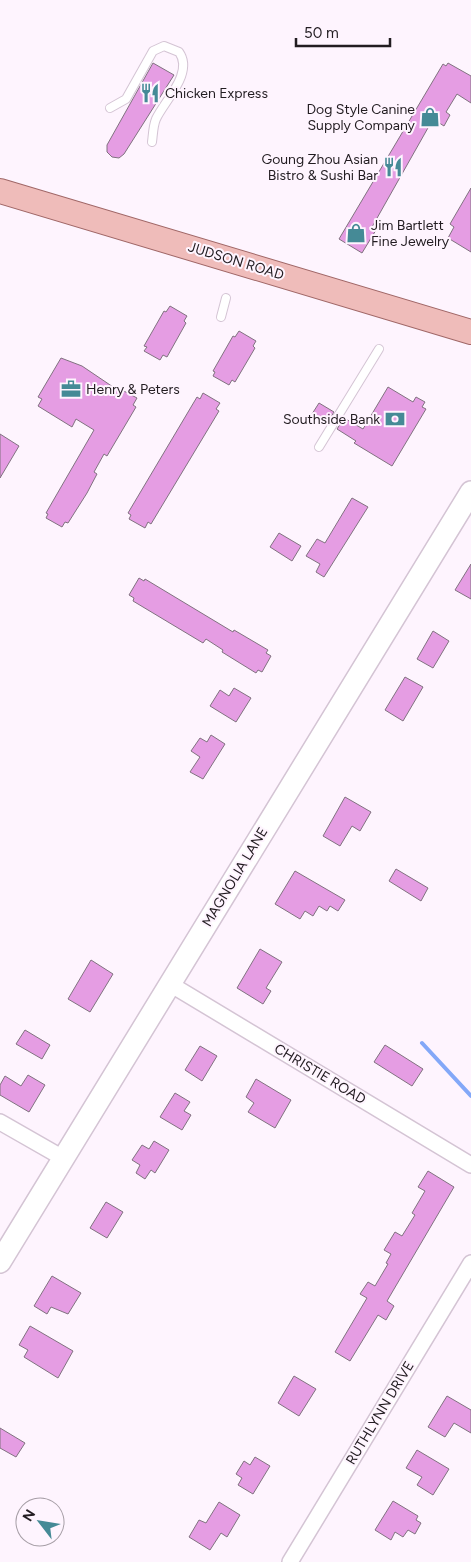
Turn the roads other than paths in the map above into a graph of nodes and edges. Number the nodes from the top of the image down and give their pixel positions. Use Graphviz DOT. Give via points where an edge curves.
graph roads {
  1 [pos="110,108"];
  2 [pos="152,142"];
  3 [pos="0,191"];
  4 [pos="226,298"];
  5 [pos="221,317"];
  6 [pos="471,332"];
  7 [pos="378,349"];
  8 [pos="320,447"];
  9 [pos="471,492"];
  10 [pos="170,984"];
  11 [pos="0,1122"];
  12 [pos="63,1158"];
  13 [pos="471,1165"];
  14 [pos="0,1262"];
  15 [pos="471,1263"];
  16 [pos="290,1562"];
  1 -- 2 [label="lane" via="126,99 153,51 164,46 179,52 184,62 182,72 155,121"];
  3 -- 6 [label="main road, JUDSON ROAD"];
  4 -- 5 [label="lane"];
  7 -- 8 [label="lane"];
  9 -- 10 [label="main road, MAGNOLIA LANE"];
  10 -- 12 [label="main road, MAGNOLIA LANE"];
  10 -- 13 [label="street, CHRISTIE ROAD"];
  11 -- 12 [label="street"];
  12 -- 14 [label="main road, MAGNOLIA LANE"];
  15 -- 16 [label="street, RUTHLYNN DRIVE"];
}
